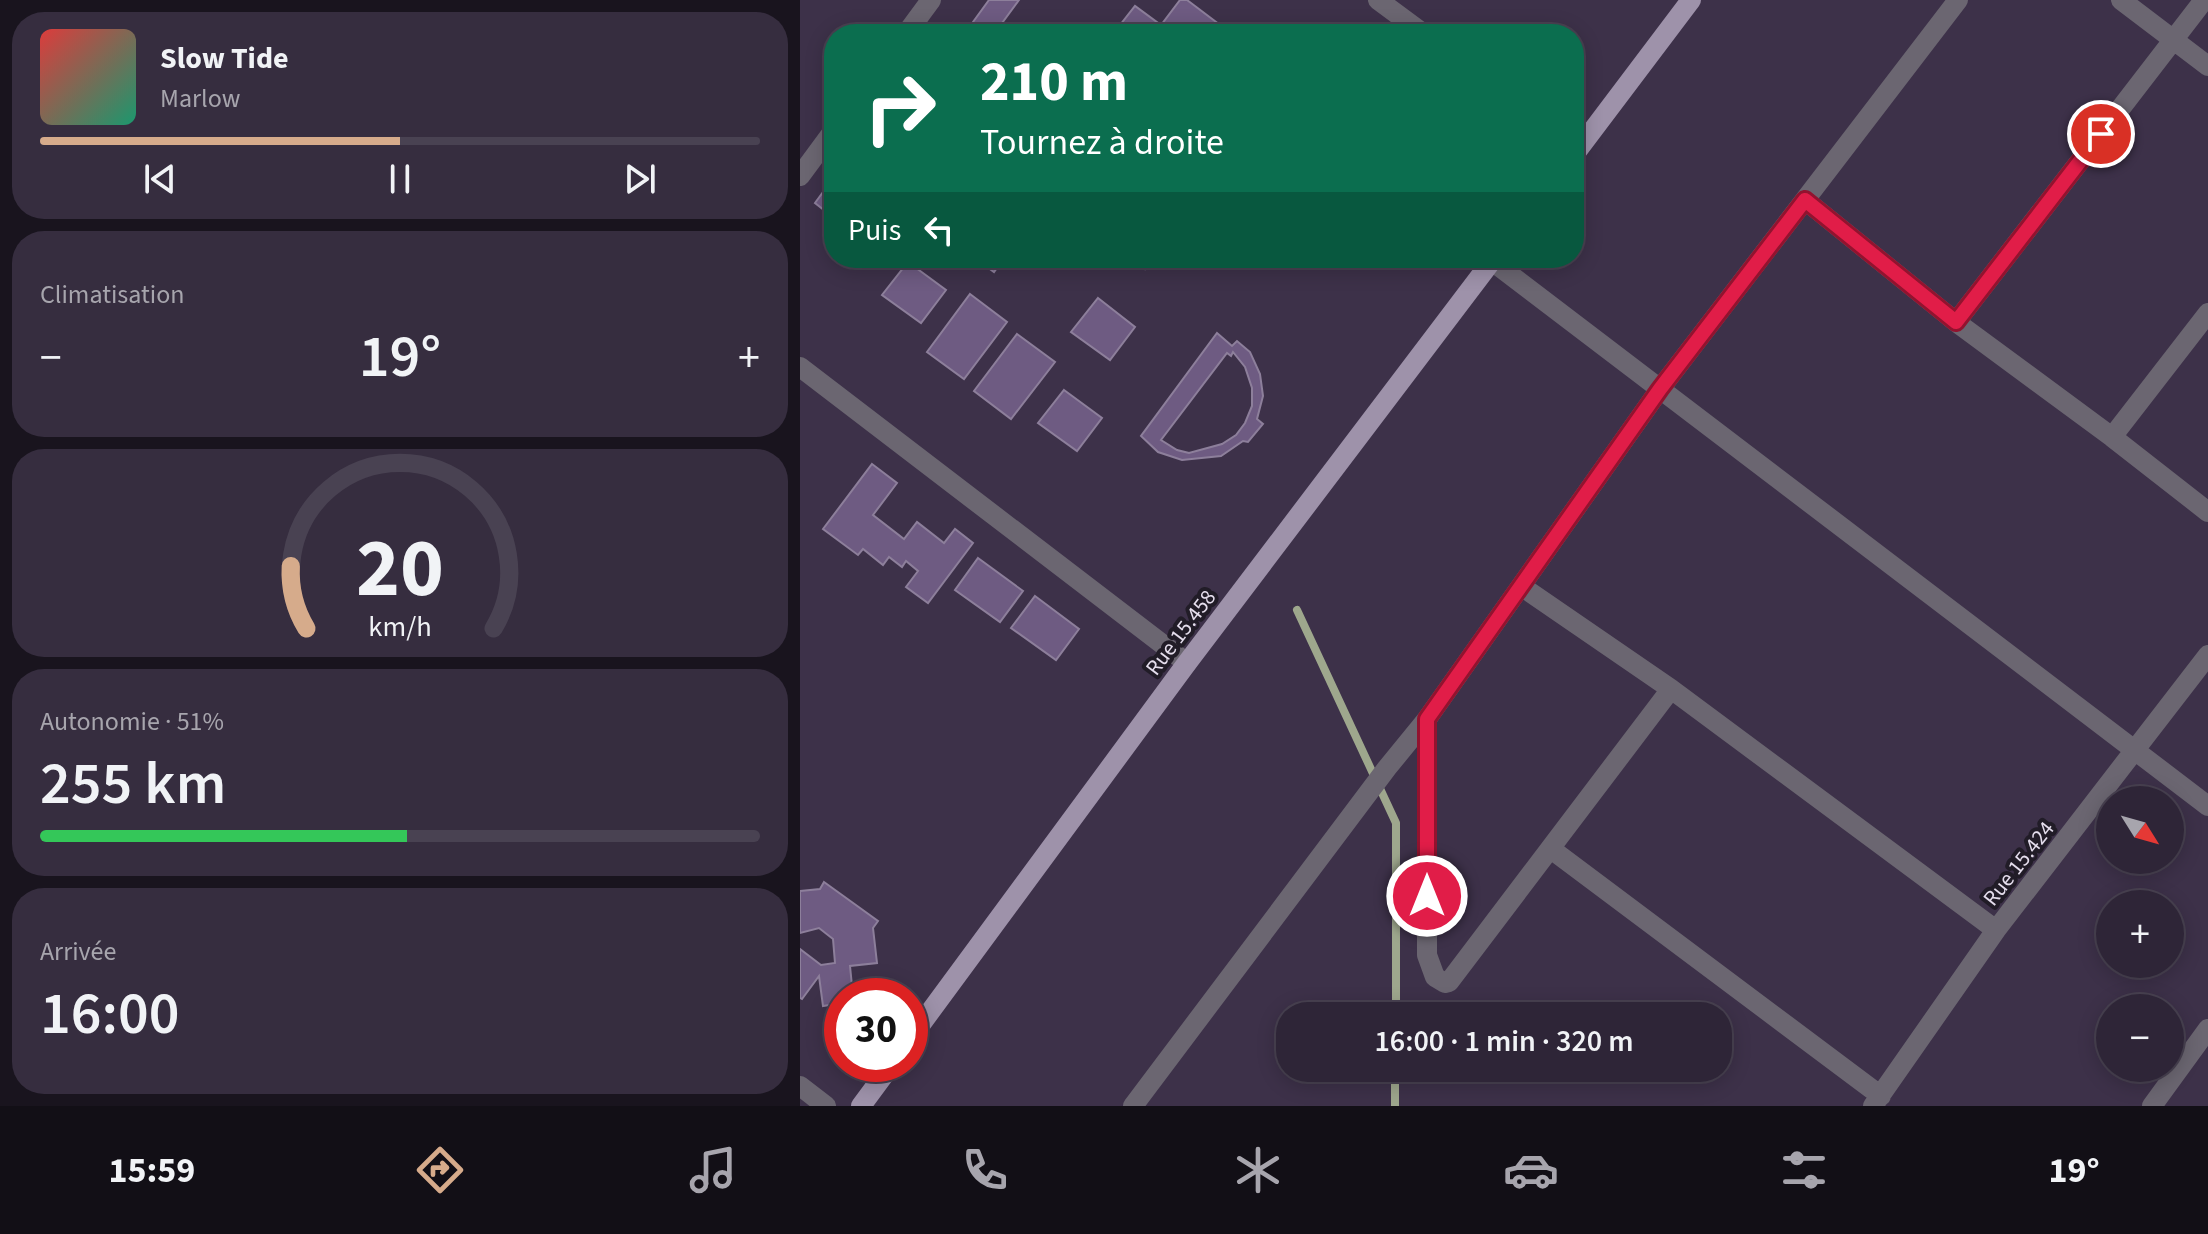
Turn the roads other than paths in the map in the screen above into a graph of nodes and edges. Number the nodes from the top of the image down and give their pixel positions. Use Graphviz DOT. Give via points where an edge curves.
graph roads {
  1 [pos="931,0"];
  2 [pos="1378,0"];
  3 [pos="1691,0"];
  4 [pos="1958,0"];
  5 [pos="2121,0"];
  6 [pos="2204,0"];
  7 [pos="913,24"];
  8 [pos="1410,24"];
  9 [pos="2173,39"];
  10 [pos="2208,66"];
  11 [pos="1584,139"];
  12 [pos="824,144"];
  13 [pos="800,176"];
  14 [pos="1805,200"];
  15 [pos="1487,268"];
  16 [pos="1503,268"];
  17 [pos="2208,313"];
  18 [pos="1956,322"];
  19 [pos="800,367"];
  20 [pos="1660,389"];
  21 [pos="2112,437"];
  22 [pos="2208,512"];
  23 [pos="1521,586"];
  24 [pos="2208,655"];
  25 [pos="1187,663"];
  26 [pos="1671,689"];
  27 [pos="1427,719"];
  28 [pos="2134,752"];
  29 [pos="2208,806"];
  30 [pos="1551,849"];
  31 [pos="1996,930"];
  32 [pos="928,1015"];
  33 [pos="2208,1029"];
  34 [pos="879,1082"];
  35 [pos="800,1086"];
  36 [pos="1877,1101"];
  37 [pos="826,1106"];
  38 [pos="861,1106"];
  39 [pos="1133,1106"];
  40 [pos="2152,1106"];
  1 -- 7 [label="street"];
  2 -- 8 [label="street"];
  3 -- 11 [label="main road"];
  4 -- 14 [label="street"];
  5 -- 9 [label="street"];
  6 -- 9 [label="street"];
  9 -- 10 [label="street"];
  9 -- 18 [label="street"];
  12 -- 13 [label="street"];
  14 -- 18 [label="street"];
  14 -- 20 [label="street"];
  15 -- 25 [label="main road, Rue 15.458"];
  16 -- 20 [label="street"];
  17 -- 21 [label="street"];
  18 -- 21 [label="street"];
  19 -- 25 [label="street"];
  20 -- 23 [label="street"];
  20 -- 28 [label="street"];
  21 -- 22 [label="street"];
  23 -- 26 [label="street"];
  23 -- 27 [label="street"];
  24 -- 28 [label="street, Rue 15.424"];
  25 -- 32 [label="main road, Rue 15.458"];
  26 -- 30 [label="street"];
  26 -- 31 [label="street"];
  27 -- 30 [label="street" via="1427,955 1439,981 1449,982"];
  27 -- 39 [label="street"];
  28 -- 29 [label="street"];
  28 -- 31 [label="street, Rue 15.424"];
  30 -- 36 [label="street"];
  31 -- 36 [label="street, Rue 15.424"];
  33 -- 40 [label="street"];
  34 -- 38 [label="main road"];
  35 -- 37 [label="street"];
}
